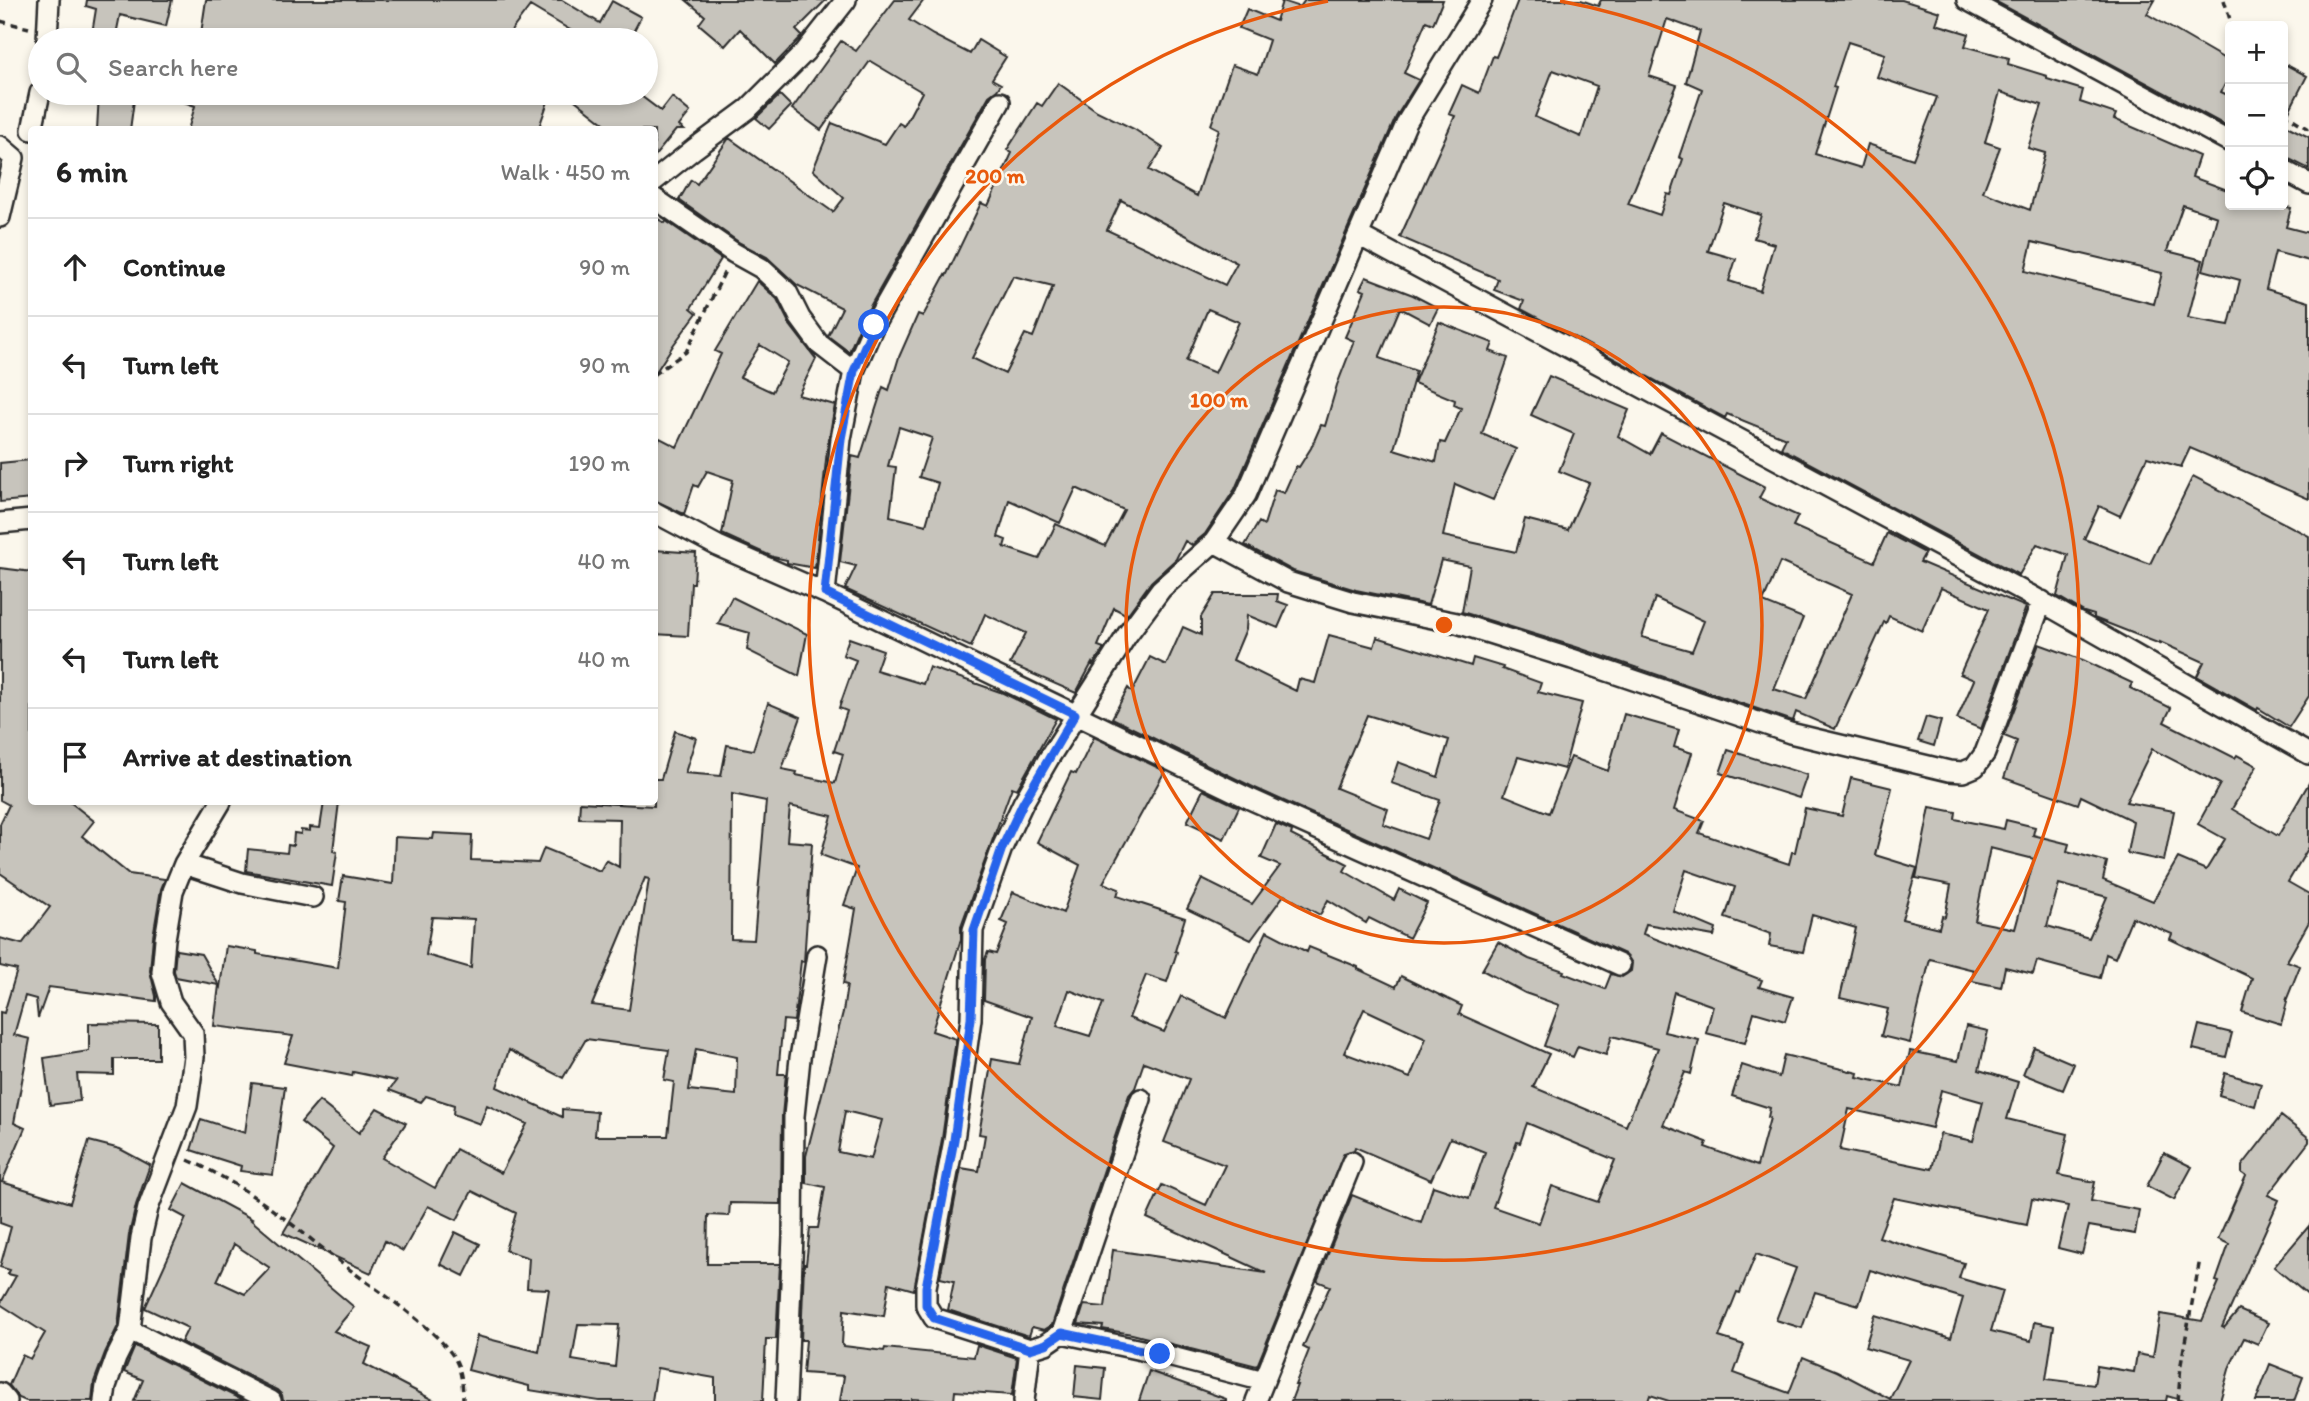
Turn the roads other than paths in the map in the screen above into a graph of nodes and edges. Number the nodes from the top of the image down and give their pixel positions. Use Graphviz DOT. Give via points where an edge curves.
graph roads {
  1 [pos="49,0"];
  2 [pos="846,0"];
  3 [pos="1482,0"];
  4 [pos="1967,0"];
  5 [pos="47,28"];
  6 [pos="1000,102"];
  7 [pos="37,105"];
  8 [pos="33,126"];
  9 [pos="28,139"];
  10 [pos="2225,139"];
  11 [pos="7,152"];
  12 [pos="2288,173"];
  13 [pos="658,178"];
  14 [pos="2309,184"];
  15 [pos="658,201"];
  16 [pos="0,217"];
  17 [pos="1360,236"];
  18 [pos="854,371"];
  19 [pos="658,514"];
  20 [pos="28,520"];
  21 [pos="0,523"];
  22 [pos="1214,542"];
  23 [pos="825,593"];
  24 [pos="2042,601"];
  25 [pos="1075,714"];
  26 [pos="2309,754"];
  27 [pos="219,805"];
  28 [pos="184,864"];
  29 [pos="313,897"];
  30 [pos="817,955"];
  31 [pos="1620,965"];
  32 [pos="1141,1099"];
  33 [pos="1352,1162"];
  34 [pos="130,1330"];
  35 [pos="1062,1333"];
  36 [pos="1030,1349"];
  37 [pos="1264,1381"];
  38 [pos="0,1393"];
  39 [pos="7,1401"];
  40 [pos="104,1401"];
  41 [pos="271,1401"];
  42 [pos="786,1401"];
  43 [pos="1024,1401"];
  44 [pos="1255,1401"];
  1 -- 5 [label="street"];
  2 -- 13 [label="street" via="805,52 748,109"];
  3 -- 17 [label="street" via="1407,122"];
  4 -- 10 [label="street"];
  6 -- 18 [label="street" via="874,325"];
  7 -- 8 [label="street"];
  9 -- 11 [label="street"];
  11 -- 16 [label="street"];
  12 -- 14 [label="street"];
  15 -- 18 [label="street" via="761,268 787,292 819,344"];
  17 -- 22 [label="street" via="1246,495"];
  17 -- 24 [label="street"];
  18 -- 23 [label="street" via="841,439"];
  19 -- 23 [label="street" via="718,547"];
  20 -- 21 [label="street"];
  22 -- 24 [label="street" via="1288,582 1353,602 1457,623 1790,733 1963,772 1975,767 1985,753"];
  22 -- 25 [label="street" via="1161,589"];
  23 -- 25 [label="street"];
  24 -- 26 [label="street"];
  25 -- 31 [label="street" via="1250,799"];
  25 -- 36 [label="street" via="1023,803 974,930 971,1019 926,1287 926,1305 934,1318"];
  27 -- 28 [label="street"];
  28 -- 29 [label="street" via="242,883"];
  28 -- 34 [label="street" via="173,891 162,972 171,1002 193,1034 194,1057 187,1106 148,1208"];
  30 -- 42 [label="street" via="794,1116"];
  32 -- 35 [label="street"];
  33 -- 37 [label="street"];
  34 -- 40 [label="street" via="116,1358"];
  34 -- 41 [label="street"];
  35 -- 36 [label="street"];
  35 -- 37 [label="street"];
  36 -- 43 [label="street"];
  37 -- 44 [label="street"];
  38 -- 39 [label="street"];
}
